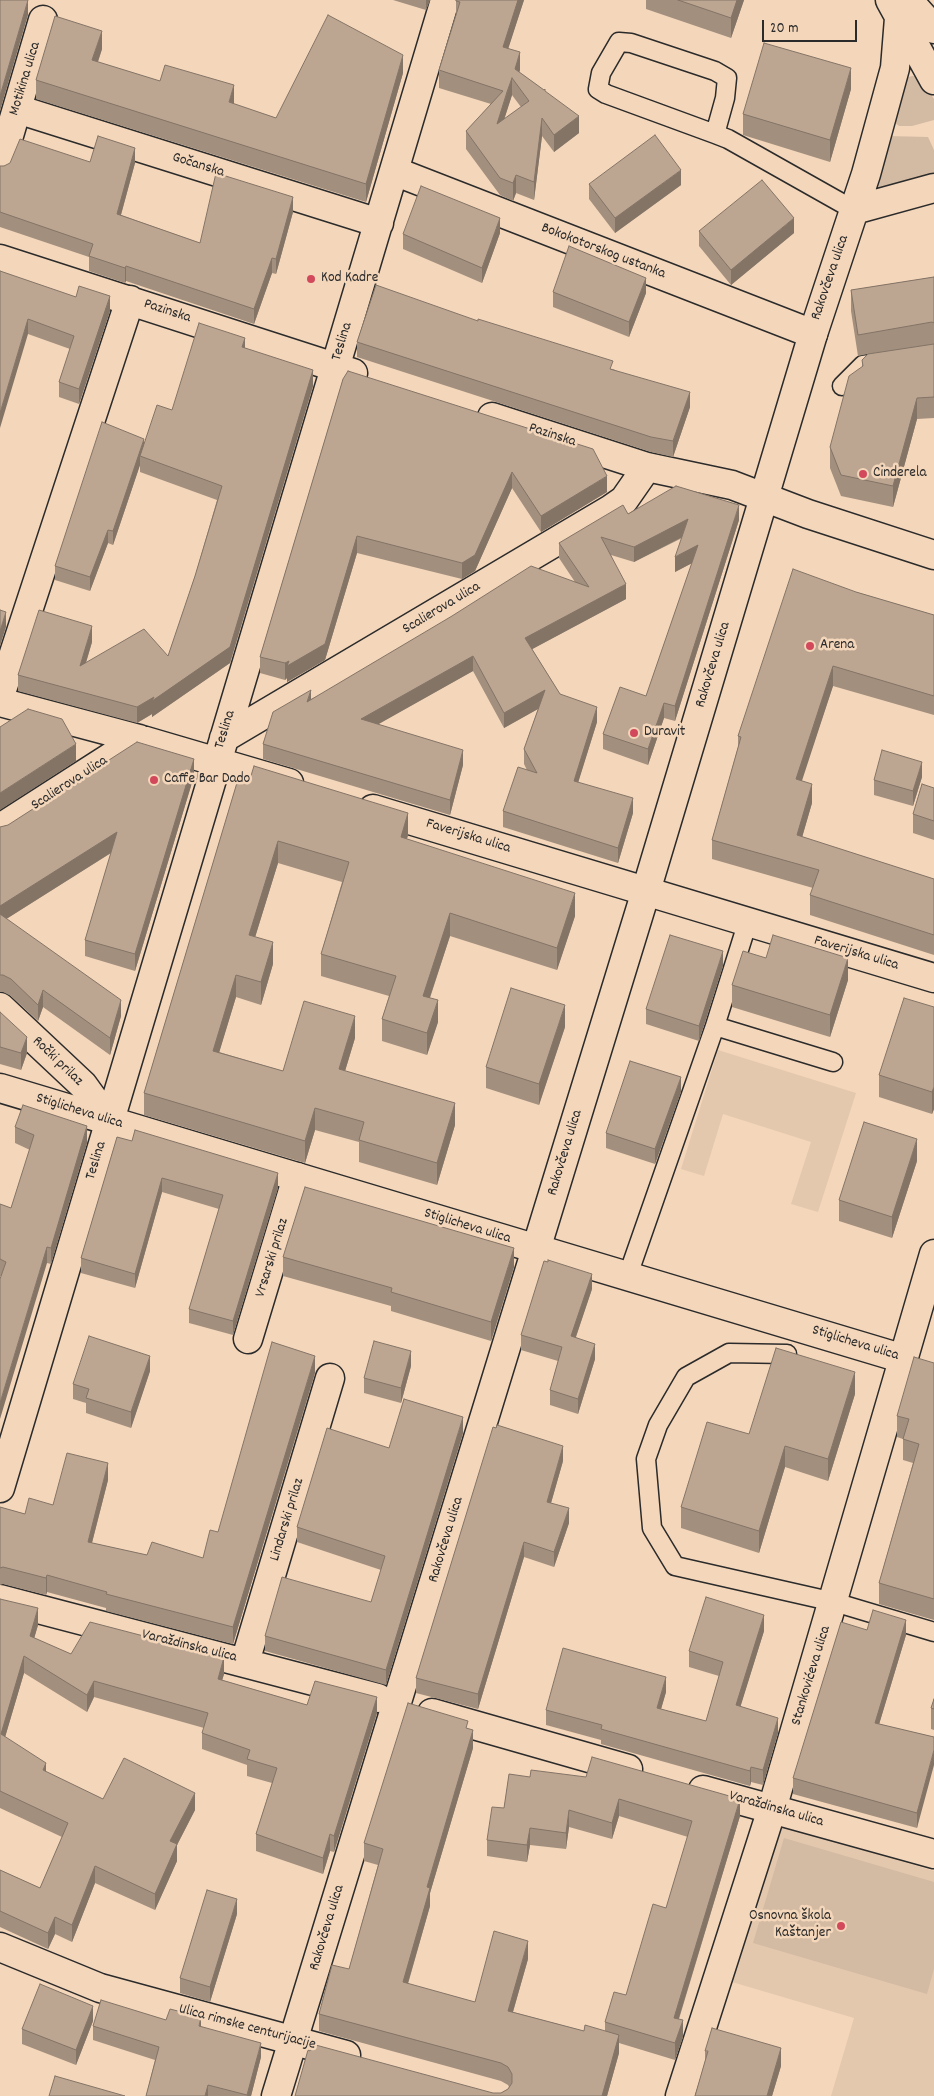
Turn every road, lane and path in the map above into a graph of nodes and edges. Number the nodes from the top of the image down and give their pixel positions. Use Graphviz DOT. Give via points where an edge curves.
graph roads {
  1 [pos="445,0"];
  2 [pos="899,6"];
  3 [pos="43,20"];
  4 [pos="934,28"];
  5 [pos="934,80"];
  6 [pos="17,110"];
  7 [pos="715,134"];
  8 [pos="0,166"];
  9 [pos="394,171"];
  10 [pos="934,188"];
  11 [pos="854,210"];
  12 [pos="379,223"];
  13 [pos="0,258"];
  14 [pos="130,300"];
  15 [pos="812,334"];
  16 [pos="898,359"];
  17 [pos="335,367"];
  18 [pos="373,379"];
  19 [pos="842,386"];
  20 [pos="467,409"];
  21 [pos="647,467"];
  22 [pos="765,496"];
  23 [pos="934,555"];
  24 [pos="0,696"];
  25 [pos="0,702"];
  26 [pos="139,739"];
  27 [pos="220,749"];
  28 [pos="309,789"];
  29 [pos="346,801"];
  30 [pos="0,828"];
  31 [pos="646,891"];
  32 [pos="748,921"];
  33 [pos="934,978"];
  34 [pos="0,1007"];
  35 [pos="715,1026"];
  36 [pos="833,1062"];
  37 [pos="0,1088"];
  38 [pos="109,1121"];
  39 [pos="297,1177"];
  40 [pos="537,1248"];
  41 [pos="934,1254"];
  42 [pos="628,1275"];
  43 [pos="248,1339"];
  44 [pos="786,1354"];
  45 [pos="915,1362"];
  46 [pos="330,1378"];
  47 [pos="0,1488"];
  48 [pos="0,1599"];
  49 [pos="834,1602"];
  50 [pos="934,1632"];
  51 [pos="245,1662"];
  52 [pos="378,1698"];
  53 [pos="416,1708"];
  54 [pos="650,1775"];
  55 [pos="678,1783"];
  56 [pos="772,1809"];
  57 [pos="934,1854"];
  58 [pos="0,1947"];
  59 [pos="294,2040"];
  60 [pos="368,2060"];
  61 [pos="276,2096"];
  62 [pos="680,2096"];
  1 -- 9 [label="street, Teslina"];
  2 -- 4 [label="street"];
  2 -- 5 [label="street"];
  2 -- 11 [label="street, Rakovčeva ulica" via="895,68"];
  3 -- 6 [label="street, Motikina ulica"];
  6 -- 8 [label="street, Motikina ulica"];
  6 -- 12 [label="street, Gočanska"];
  7 -- 7 [label="lane" via="598,89 602,73 619,42 649,49 727,78 726,98"];
  7 -- 11 [label="lane" via="777,165"];
  9 -- 12 [label="street, Teslina"];
  9 -- 15 [label="street, Bokokotorskog ustanka"];
  10 -- 11 [label="street"];
  11 -- 15 [label="street, Rakovčeva ulica"];
  12 -- 17 [label="street, Teslina"];
  13 -- 14 [label="street, Pazinska"];
  14 -- 17 [label="street, Pazinska"];
  14 -- 24 [label="street"];
  15 -- 22 [label="street, Rakovčeva ulica"];
  16 -- 19 [label="lane" via="863,365"];
  17 -- 18 [label="street, Pazinska"];
  17 -- 27 [label="street, Teslina"];
  20 -- 21 [label="street, Pazinska"];
  21 -- 22 [label="street, Pazinska" via="732,485"];
  21 -- 27 [label="street, Scalierova ulica" via="624,500 611,509"];
  22 -- 23 [label="street, Pazinska" via="808,514"];
  22 -- 31 [label="street, Rakovčeva ulica"];
  25 -- 26 [label="street"];
  26 -- 27 [label="street"];
  26 -- 30 [label="street, Scalierova ulica"];
  27 -- 28 [label="street"];
  27 -- 38 [label="street, Teslina"];
  29 -- 31 [label="street, Faverijska ulica"];
  31 -- 32 [label="street, Faverijska ulica"];
  31 -- 40 [label="street, Rakovčeva ulica"];
  32 -- 33 [label="street, Faverijska ulica"];
  32 -- 35 [label="lane"];
  34 -- 38 [label="street, Ročki prilaz" via="83,1085"];
  35 -- 36 [label="lane"];
  35 -- 42 [label="lane"];
  37 -- 38 [label="street, Stiglicheva ulica"];
  38 -- 39 [label="street, Stiglicheva ulica"];
  38 -- 47 [label="street, Teslina"];
  39 -- 40 [label="street, Stiglicheva ulica"];
  39 -- 43 [label="street, Vrsarski prilaz"];
  40 -- 42 [label="street, Stiglicheva ulica"];
  40 -- 59 [label="street, Rakovčeva ulica"];
  41 -- 45 [label="street, Stankovićeva ulica"];
  42 -- 45 [label="street, Stiglicheva ulica"];
  44 -- 49 [label="lane" via="729,1353 686,1377 658,1425 646,1459 652,1528 675,1566"];
  45 -- 49 [label="street, Stankovićeva ulica"];
  46 -- 51 [label="street, Lindarski prilaz"];
  48 -- 51 [label="street, Varaždinska ulica"];
  49 -- 50 [label="lane"];
  49 -- 56 [label="street, Stankovićeva ulica"];
  51 -- 52 [label="street, Varaždinska ulica"];
  53 -- 54 [label="street"];
  55 -- 56 [label="street, Varaždinska ulica"];
  56 -- 57 [label="street, Varaždinska ulica"];
  56 -- 62 [label="street, Stankovićeva ulica"];
  58 -- 59 [label="street, Ulica rimske centurijacije" via="100,1988"];
  59 -- 60 [label="street, Ulica rimske centurijacije"];
  59 -- 61 [label="street, Rakovčeva ulica"];
}
